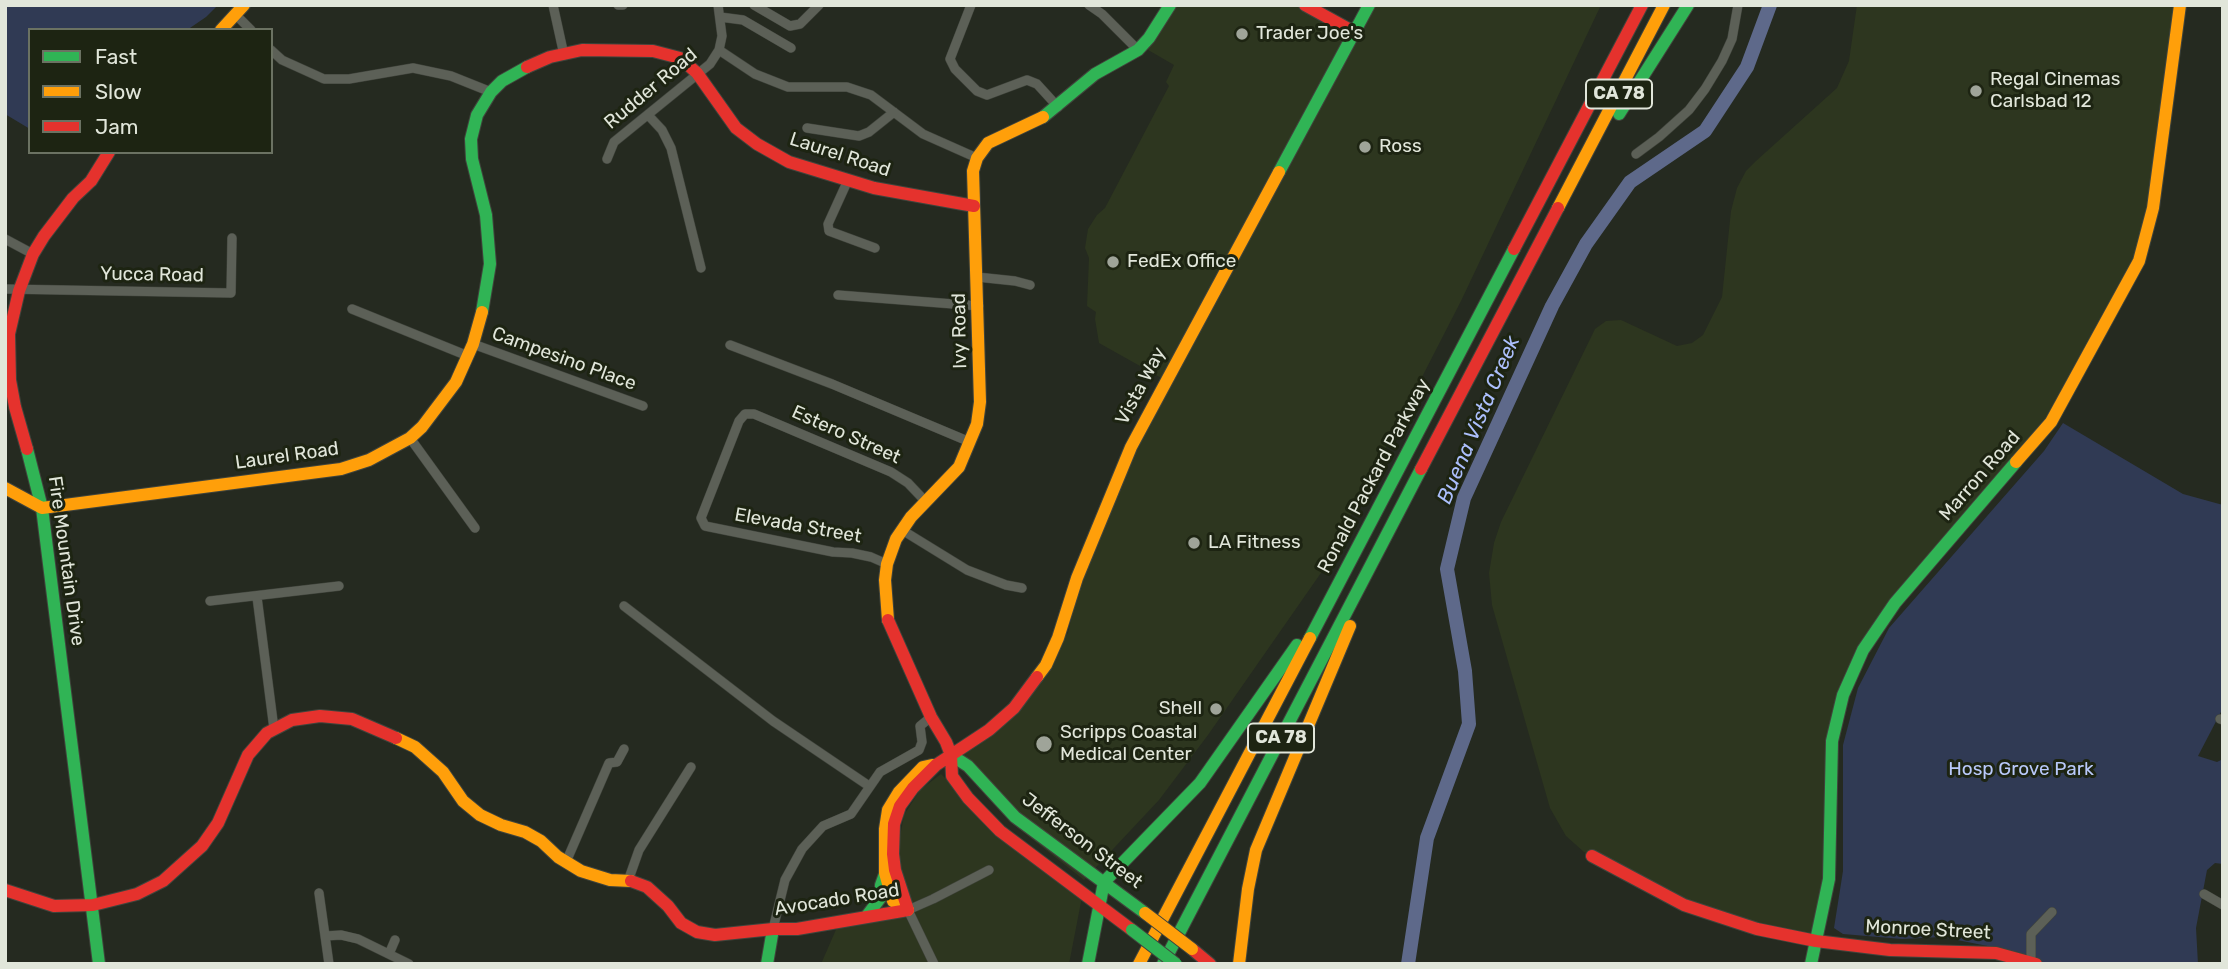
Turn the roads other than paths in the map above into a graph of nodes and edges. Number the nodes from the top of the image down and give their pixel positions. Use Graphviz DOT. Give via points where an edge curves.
graph roads {
  1 [pos="553,5"];
  2 [pos="618,5"];
  3 [pos="623,5"];
  4 [pos="706,5"];
  5 [pos="754,5"];
  6 [pos="819,5"];
  7 [pos="971,5"];
  8 [pos="1089,5"];
  9 [pos="1170,5"];
  10 [pos="1305,5"];
  11 [pos="1368,5"];
  12 [pos="1630,5"];
  13 [pos="1642,5"];
  14 [pos="1664,5"];
  15 [pos="1688,5"];
  16 [pos="1738,5"];
  17 [pos="2180,5"];
  18 [pos="240,10"];
  19 [pos="718,11"];
  20 [pos="223,28"];
  21 [pos="250,28"];
  22 [pos="1354,32"];
  23 [pos="791,48"];
  24 [pos="719,50"];
  25 [pos="1138,50"];
  26 [pos="273,52"];
  27 [pos="564,55"];
  28 [pos="697,73"];
  29 [pos="491,92"];
  30 [pos="1058,107"];
  31 [pos="894,112"];
  32 [pos="648,114"];
  33 [pos="1584,118"];
  34 [pos="807,128"];
  35 [pos="108,154"];
  36 [pos="1636,154"];
  37 [pos="977,158"];
  38 [pos="607,159"];
  39 [pos="848,180"];
  40 [pos="1573,183"];
  41 [pos="974,206"];
  42 [pos="5,239"];
  43 [pos="232,239"];
  44 [pos="875,248"];
  45 [pos="33,254"];
  46 [pos="701,268"];
  47 [pos="977,277"];
  48 [pos="1030,285"];
  49 [pos="12,290"];
  50 [pos="838,295"];
  51 [pos="979,306"];
  52 [pos="352,309"];
  53 [pos="730,345"];
  54 [pos="471,351"];
  55 [pos="643,406"];
  56 [pos="410,438"];
  57 [pos="970,442"];
  58 [pos="5,488"];
  59 [pos="926,502"];
  60 [pos="42,508"];
  61 [pos="1399,513"];
  62 [pos="702,523"];
  63 [pos="1371,524"];
  64 [pos="475,528"];
  65 [pos="902,530"];
  66 [pos="887,564"];
  67 [pos="339,586"];
  68 [pos="1022,588"];
  69 [pos="257,597"];
  70 [pos="210,601"];
  71 [pos="625,606"];
  72 [pos="931,717"];
  73 [pos="274,729"];
  74 [pos="624,749"];
  75 [pos="951,755"];
  76 [pos="936,765"];
  77 [pos="691,767"];
  78 [pos="869,786"];
  79 [pos="1592,856"];
  80 [pos="566,862"];
  81 [pos="989,870"];
  82 [pos="885,873"];
  83 [pos="628,881"];
  84 [pos="1104,882"];
  85 [pos="6,892"];
  86 [pos="319,893"];
  87 [pos="2204,894"];
  88 [pos="93,905"];
  89 [pos="1098,905"];
  90 [pos="2223,905"];
  91 [pos="908,910"];
  92 [pos="2052,912"];
  93 [pos="866,917"];
  94 [pos="773,929"];
  95 [pos="325,936"];
  96 [pos="395,940"];
  97 [pos="1816,941"];
  98 [pos="389,954"];
  99 [pos="2034,963"];
  100 [pos="99,964"];
  101 [pos="328,964"];
  102 [pos="409,964"];
  103 [pos="767,964"];
  104 [pos="934,964"];
  105 [pos="1088,964"];
  106 [pos="1139,964"];
  107 [pos="1163,964"];
  108 [pos="1176,964"];
  109 [pos="1210,964"];
  110 [pos="1239,964"];
  111 [pos="1811,964"];
  1 -- 27 [label="street"];
  2 -- 3 [label="street"];
  4 -- 19 [label="street"];
  5 -- 6 [label="street" via="790,26 800,24"];
  7 -- 30 [label="street" via="950,58 955,69 976,91 987,95 1027,80 1037,84"];
  8 -- 25 [label="street"];
  9 -- 25 [label="main road"];
  10 -- 22 [label="main road"];
  11 -- 22 [label="main road, Vista Way"];
  12 -- 33 [label="main road"];
  13 -- 33 [label="main road, Ronald Packard Parkway / CA 78"];
  14 -- 40 [label="main road, Ronald Packard Parkway / CA 78"];
  15 -- 40 [label="main road"];
  16 -- 36 [label="street" via="1732,38 1706,89 1689,110"];
  17 -- 97 [label="main road, Marron Road" via="2153,208 2139,261 2051,422 1895,603 1863,650 1843,695 1832,741 1829,879"];
  18 -- 20 [label="main road"];
  18 -- 21 [label="street"];
  19 -- 23 [label="street"];
  19 -- 24 [label="street, Rudder Road"];
  22 -- 75 [label="main road, Vista Way" via="1131,447 1046,665 1014,708"];
  24 -- 28 [label="street, Rudder Road"];
  24 -- 31 [label="street" via="766,80 788,87 847,87 871,95"];
  25 -- 30 [label="main road" via="1095,74"];
  26 -- 29 [label="street" via="324,79 413,68 451,76"];
  27 -- 28 [label="main road, Laurel Road" via="582,50 653,51 680,58"];
  27 -- 29 [label="main road, Laurel Road" via="521,69"];
  28 -- 32 [label="street, Rudder Road"];
  28 -- 39 [label="main road, Laurel Road" via="736,128 757,144 789,162"];
  29 -- 54 [label="main road, Laurel Road" via="471,139 490,264"];
  30 -- 37 [label="main road" via="988,143"];
  31 -- 34 [label="street" via="859,136"];
  31 -- 37 [label="street" via="922,134"];
  32 -- 38 [label="street, Rudder Road" via="614,142"];
  32 -- 46 [label="street" via="671,148"];
  33 -- 63 [label="main road, Ronald Packard Parkway / CA 78"];
  35 -- 45 [label="main road, Fire Mountain Drive"];
  37 -- 41 [label="main road, Ivy Road"];
  39 -- 41 [label="main road, Laurel Road"];
  39 -- 44 [label="street" via="828,224 830,230"];
  40 -- 61 [label="main road, Ronald Packard Parkway / CA 78"];
  41 -- 47 [label="main road, Ivy Road"];
  42 -- 45 [label="street"];
  43 -- 49 [label="street, Yucca Road" via="231,293"];
  45 -- 49 [label="main road, Fire Mountain Drive"];
  47 -- 48 [label="street"];
  47 -- 51 [label="main road, Ivy Road"];
  49 -- 60 [label="main road, Fire Mountain Drive" via="10,380"];
  50 -- 51 [label="street"];
  51 -- 57 [label="main road, Ivy Road" via="980,402"];
  52 -- 54 [label="street, Campesino Place"];
  53 -- 57 [label="street"];
  54 -- 55 [label="street, Campesino Place"];
  54 -- 56 [label="main road, Laurel Road" via="443,401"];
  56 -- 60 [label="main road, Laurel Road" via="341,469"];
  56 -- 64 [label="street"];
  57 -- 59 [label="main road, Ivy Road" via="953,475"];
  58 -- 60 [label="main road"];
  59 -- 62 [label="street, Estero Street" via="891,472 745,414 738,421"];
  59 -- 65 [label="main road, Ivy Road"];
  60 -- 88 [label="main road, Fire Mountain Drive"];
  61 -- 107 [label="main road, Ronald Packard Parkway / CA 78"];
  61 -- 110 [label="main road" via="1256,850"];
  62 -- 66 [label="street, Elevada Street"];
  63 -- 84 [label="main road" via="1214,765"];
  63 -- 106 [label="main road, Ronald Packard Parkway / CA 78"];
  65 -- 66 [label="main road, Ivy Road"];
  65 -- 68 [label="street" via="967,570"];
  66 -- 72 [label="main road, Ivy Road" via="888,621"];
  67 -- 69 [label="street"];
  69 -- 70 [label="street"];
  69 -- 73 [label="street"];
  71 -- 78 [label="street" via="773,721"];
  72 -- 75 [label="main road, Ivy Road"];
  72 -- 78 [label="street" via="920,726 919,750 886,768"];
  73 -- 80 [label="main road, Avocado Road" via="292,720 320,716 352,719 379,729 415,747 480,815 533,836"];
  73 -- 88 [label="main road, Avocado Road" via="248,755 202,846 163,881 137,894"];
  74 -- 80 [label="street" via="617,762 609,762"];
  75 -- 76 [label="main road, Vista Way"];
  75 -- 84 [label="main road, Jefferson Street" via="968,766 1015,817"];
  75 -- 89 [label="main road" via="952,776 987,819"];
  76 -- 82 [label="main road, Vista Way" via="923,767 911,777 888,810"];
  76 -- 91 [label="main road, Vista Way" via="913,788 896,816 895,870"];
  77 -- 83 [label="street" via="639,850"];
  78 -- 94 [label="street" via="850,814 823,826 794,861"];
  79 -- 97 [label="main road, Monroe Street" via="1715,917"];
  80 -- 83 [label="main road, Avocado Road" via="610,880"];
  81 -- 91 [label="street, Avocado Road"];
  82 -- 91 [label="main road, Vista Way" via="893,901"];
  82 -- 93 [label="main road" via="881,897"];
  83 -- 94 [label="main road, Avocado Road" via="653,891 681,923 697,932 715,935"];
  84 -- 89 [label="main road"];
  84 -- 109 [label="main road, Jefferson Street, bridge"];
  85 -- 88 [label="main road, Avocado Road" via="54,906"];
  86 -- 95 [label="street"];
  87 -- 90 [label="street"];
  88 -- 100 [label="main road, Fire Mountain Drive"];
  89 -- 105 [label="main road"];
  89 -- 108 [label="main road, bridge"];
  91 -- 93 [label="main road, Avocado Road"];
  91 -- 104 [label="street, Vista Way"];
  92 -- 99 [label="street" via="2031,934"];
  93 -- 94 [label="main road, Avocado Road"];
  94 -- 103 [label="main road"];
  95 -- 98 [label="street" via="358,939"];
  95 -- 101 [label="street"];
  96 -- 98 [label="street"];
  97 -- 99 [label="main road, Monroe Street" via="1890,950 1996,953"];
  97 -- 111 [label="main road, Marron Road"];
  98 -- 102 [label="street"];
}
